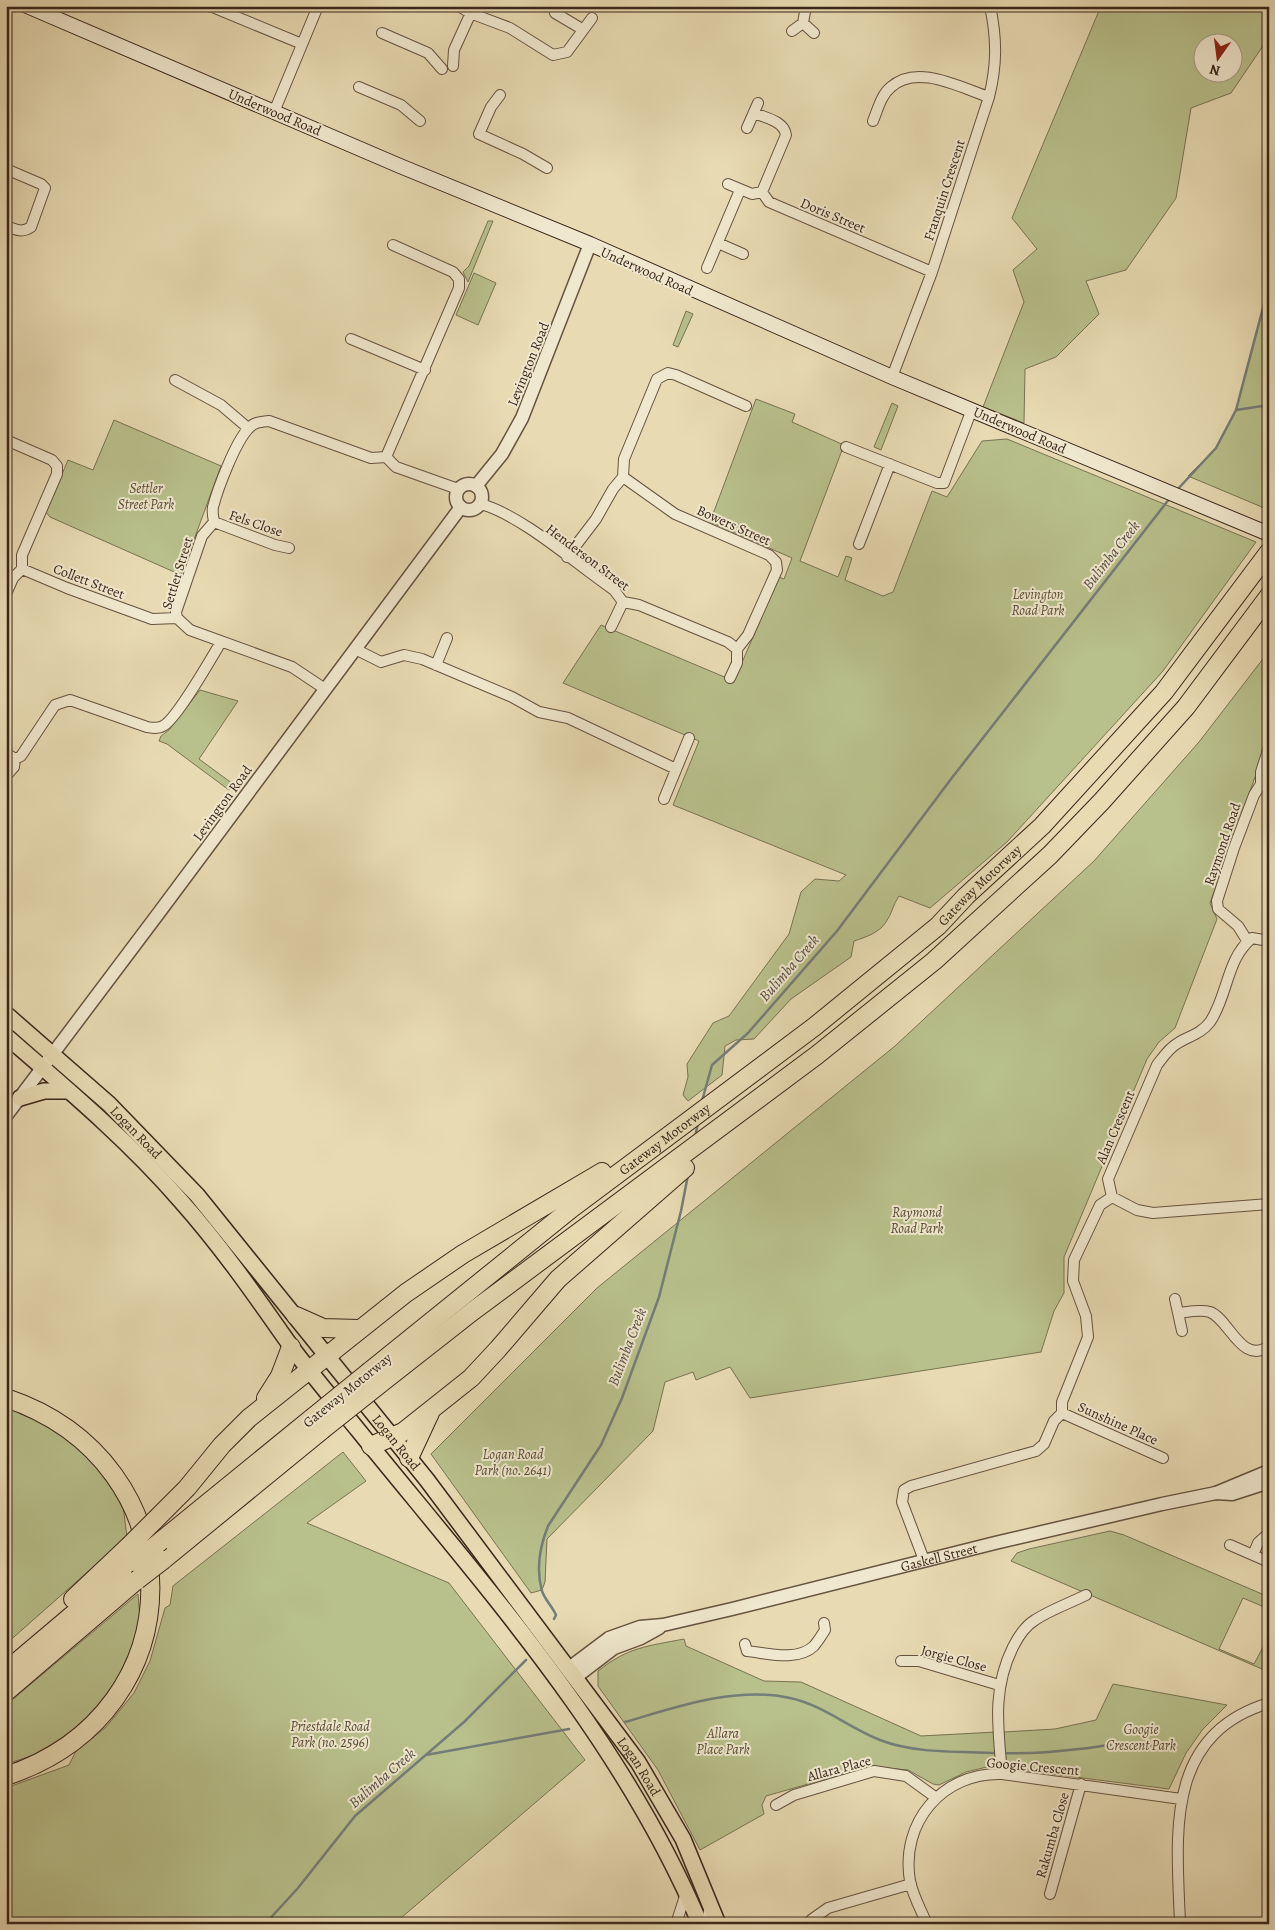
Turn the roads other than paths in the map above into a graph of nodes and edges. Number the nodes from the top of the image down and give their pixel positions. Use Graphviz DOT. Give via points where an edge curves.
graph roads {
  1 [pos="27,6"];
  2 [pos="210,6"];
  3 [pos="318,6"];
  4 [pos="459,6"];
  5 [pos="806,6"];
  6 [pos="990,6"];
  7 [pos="472,10"];
  8 [pos="555,12"];
  9 [pos="592,18"];
  10 [pos="803,23"];
  11 [pos="582,29"];
  12 [pos="792,31"];
  13 [pos="814,32"];
  14 [pos="382,33"];
  15 [pos="302,44"];
  16 [pos="453,66"];
  17 [pos="442,69"];
  18 [pos="359,87"];
  19 [pos="500,95"];
  20 [pos="989,97"];
  21 [pos="758,103"];
  22 [pos="274,112"];
  23 [pos="754,113"];
  24 [pos="420,121"];
  25 [pos="873,121"];
  26 [pos="747,128"];
  27 [pos="547,168"];
  28 [pos="6,169"];
  29 [pos="728,184"];
  30 [pos="740,190"];
  31 [pos="762,192"];
  32 [pos="6,226"];
  33 [pos="718,243"];
  34 [pos="590,244"];
  35 [pos="392,245"];
  36 [pos="743,254"];
  37 [pos="707,268"];
  38 [pos="932,272"];
  39 [pos="351,339"];
  40 [pos="425,370"];
  41 [pos="892,377"];
  42 [pos="175,380"];
  43 [pos="746,406"];
  44 [pos="972,409"];
  45 [pos="248,428"];
  46 [pos="6,440"];
  47 [pos="846,447"];
  48 [pos="386,457"];
  49 [pos="890,464"];
  50 [pos="623,477"];
  51 [pos="476,486"];
  52 [pos="458,489"];
  53 [pos="481,504"];
  54 [pos="461,507"];
  55 [pos="214,522"];
  56 [pos="1269,534"];
  57 [pos="859,544"];
  58 [pos="289,548"];
  59 [pos="1269,552"];
  60 [pos="567,557"];
  61 [pos="22,569"];
  62 [pos="6,594"];
  63 [pos="1269,596"];
  64 [pos="623,602"];
  65 [pos="177,618"];
  66 [pos="611,627"];
  67 [pos="447,638"];
  68 [pos="221,642"];
  69 [pos="355,649"];
  70 [pos="736,649"];
  71 [pos="436,665"];
  72 [pos="730,678"];
  73 [pos="325,689"];
  74 [pos="689,738"];
  75 [pos="1269,747"];
  76 [pos="6,753"];
  77 [pos="15,759"];
  78 [pos="676,769"];
  79 [pos="6,776"];
  80 [pos="1265,786"];
  81 [pos="664,799"];
  82 [pos="1269,941"];
  83 [pos="1248,942"];
  84 [pos="6,1014"];
  85 [pos="6,1036"];
  86 [pos="53,1054"];
  87 [pos="42,1068"];
  88 [pos="69,1091"];
  89 [pos="20,1098"];
  90 [pos="6,1116"];
  91 [pos="678,1123"];
  92 [pos="681,1165"];
  93 [pos="1112,1197"];
  94 [pos="1269,1204"];
  95 [pos="1175,1299"];
  96 [pos="1178,1313"];
  97 [pos="296,1316"];
  98 [pos="359,1329"];
  99 [pos="1182,1331"];
  100 [pos="1269,1346"];
  101 [pos="292,1347"];
  102 [pos="327,1356"];
  103 [pos="309,1370"];
  104 [pos="375,1377"];
  105 [pos="6,1385"];
  106 [pos="6,1398"];
  107 [pos="264,1406"];
  108 [pos="431,1410"];
  109 [pos="1062,1413"];
  110 [pos="317,1424"];
  111 [pos="393,1437"];
  112 [pos="371,1446"];
  113 [pos="408,1458"];
  114 [pos="1163,1458"];
  115 [pos="1269,1470"];
  116 [pos="1269,1482"];
  117 [pos="1216,1493"];
  118 [pos="130,1503"];
  119 [pos="1269,1532"];
  120 [pos="1230,1545"];
  121 [pos="132,1554"];
  122 [pos="1253,1555"];
  123 [pos="924,1560"];
  124 [pos="1269,1562"];
  125 [pos="1086,1595"];
  126 [pos="824,1623"];
  127 [pos="663,1625"];
  128 [pos="745,1644"];
  129 [pos="555,1649"];
  130 [pos="582,1657"];
  131 [pos="901,1661"];
  132 [pos="6,1671"];
  133 [pos="572,1672"];
  134 [pos="560,1682"];
  135 [pos="999,1685"];
  136 [pos="6,1692"];
  137 [pos="1269,1703"];
  138 [pos="1002,1774"];
  139 [pos="6,1776"];
  140 [pos="1081,1784"];
  141 [pos="935,1797"];
  142 [pos="1181,1798"];
  143 [pos="776,1805"];
  144 [pos="911,1884"];
  145 [pos="686,1893"];
  146 [pos="1050,1894"];
  147 [pos="710,1903"];
  148 [pos="812,1920"];
  149 [pos="676,1924"];
  150 [pos="700,1924"];
  151 [pos="707,1924"];
  152 [pos="718,1924"];
  153 [pos="927,1924"];
  154 [pos="1180,1924"];
  1 -- 22 [label="main road, Underwood Road"];
  2 -- 15 [label="street"];
  3 -- 15 [label="street"];
  4 -- 7 [label="street"];
  5 -- 10 [label="street"];
  6 -- 20 [label="street, Franquin Crescent" via="997,38"];
  7 -- 11 [label="street" via="510,28 553,55 567,52"];
  7 -- 16 [label="street" via="454,50"];
  8 -- 11 [label="street"];
  9 -- 11 [label="street"];
  10 -- 12 [label="street"];
  10 -- 13 [label="street"];
  14 -- 17 [label="street" via="428,53"];
  15 -- 22 [label="street"];
  18 -- 24 [label="street" via="400,105"];
  19 -- 27 [label="street" via="479,134"];
  20 -- 25 [label="street" via="925,76 910,77 890,87 881,99"];
  20 -- 38 [label="street, Franquin Crescent"];
  21 -- 23 [label="street"];
  22 -- 34 [label="main road, Underwood Road"];
  23 -- 26 [label="street"];
  23 -- 31 [label="street" via="781,124 786,135"];
  28 -- 32 [label="street" via="45,188 31,227 19,231"];
  29 -- 30 [label="street"];
  30 -- 31 [label="street" via="752,194"];
  30 -- 33 [label="street"];
  31 -- 38 [label="street, Doris Street" via="768,202"];
  33 -- 36 [label="street"];
  33 -- 37 [label="street"];
  34 -- 41 [label="main road, Underwood Road"];
  34 -- 51 [label="street, Levington Road" via="522,418 507,447"];
  35 -- 40 [label="street" via="453,272 458,279 459,288"];
  38 -- 41 [label="street, Franquin Crescent"];
  39 -- 40 [label="street"];
  40 -- 48 [label="street"];
  41 -- 44 [label="main road, Underwood Road"];
  42 -- 45 [label="street" via="221,405"];
  43 -- 50 [label="street" via="676,375 657,379 624,459"];
  44 -- 49 [label="street" via="944,483"];
  44 -- 56 [label="main road, Underwood Road"];
  45 -- 48 [label="street" via="256,422 269,421 371,458"];
  45 -- 55 [label="street, Settler Street" via="236,447 212,509"];
  46 -- 61 [label="street" via="52,460 57,474 22,555"];
  47 -- 49 [label="street"];
  48 -- 52 [label="street" via="396,467"];
  49 -- 57 [label="street"];
  50 -- 60 [label="street"];
  50 -- 70 [label="street, Bowers Street" via="676,514 773,558 777,570 748,635"];
  51 -- 52 [label="street" via="466,484"];
  51 -- 53 [label="street" via="482,494"];
  52 -- 54 [label="street" via="456,499"];
  53 -- 54 [label="street" via="472,510"];
  53 -- 60 [label="street, Henderson Street" via="510,516"];
  54 -- 69 [label="street, Levington Road"];
  55 -- 58 [label="street, Fels Close"];
  55 -- 65 [label="street, Settler Street" via="202,536 176,612"];
  59 -- 91 [label="highway, Gateway Motorway" via="1164,692 1042,826 901,958 814,1027"];
  60 -- 64 [label="street, Henderson Street" via="614,590"];
  61 -- 62 [label="street" via="13,578"];
  61 -- 65 [label="street, Collett Street" via="152,619"];
  63 -- 92 [label="highway, Gateway Motorway" via="1186,706 1102,802 1050,855 934,961 817,1056 712,1135"];
  64 -- 66 [label="street"];
  64 -- 70 [label="street, Henderson Street" via="639,605 728,642"];
  65 -- 68 [label="street, Settler Street" via="182,626"];
  67 -- 71 [label="street"];
  68 -- 73 [label="street, Settler Street" via="292,668"];
  68 -- 77 [label="street" via="194,688 165,726 147,727 70,700 62,701 55,705 21,756"];
  69 -- 71 [label="street" via="382,662 404,655"];
  69 -- 73 [label="street, Levington Road"];
  70 -- 72 [label="street, Bowers Street" via="737,663"];
  71 -- 78 [label="street" via="539,712 568,718"];
  73 -- 86 [label="street, Levington Road"];
  74 -- 78 [label="street"];
  75 -- 80 [label="street, Raymond Road" via="1260,772"];
  76 -- 77 [label="street"];
  77 -- 79 [label="street" via="14,767"];
  78 -- 81 [label="street"];
  80 -- 83 [label="street, Raymond Road" via="1254,795 1217,901 1218,909 1238,926"];
  82 -- 83 [label="street" via="1252,938"];
  83 -- 93 [label="street, Alan Crescent" via="1239,949 1211,1020 1198,1034 1169,1049 1157,1065 1108,1179"];
  84 -- 86 [label="main road, Logan Road"];
  85 -- 87 [label="main road, Logan Road"];
  86 -- 87 [label="street, Levington Road"];
  86 -- 97 [label="main road, Logan Road" via="109,1104 173,1170"];
  87 -- 88 [label="main road, Logan Road"];
  87 -- 89 [label="street, Levington Road"];
  88 -- 89 [label="main road" via="44,1091"];
  88 -- 101 [label="main road, Logan Road" via="180,1199 230,1260"];
  89 -- 90 [label="street, Levington Road"];
  91 -- 98 [label="highway" via="589,1181 422,1281"];
  91 -- 104 [label="highway, Gateway Motorway" via="572,1208"];
  92 -- 104 [label="highway, Gateway Motorway"];
  92 -- 108 [label="highway" via="565,1272 486,1362"];
  93 -- 94 [label="street" via="1137,1210 1154,1213"];
  93 -- 109 [label="street" via="1100,1205 1074,1260 1073,1281 1086,1316 1088,1337 1062,1402"];
  95 -- 96 [label="street"];
  96 -- 99 [label="street"];
  96 -- 100 [label="street" via="1211,1312 1239,1344 1256,1350"];
  97 -- 98 [label="highway" via="323,1328"];
  97 -- 102 [label="main road, Logan Road"];
  98 -- 102 [label="highway"];
  101 -- 103 [label="main road, Logan Road"];
  101 -- 107 [label="highway" via="280,1376 266,1395"];
  102 -- 103 [label="highway"];
  102 -- 111 [label="main road, Logan Road"];
  103 -- 107 [label="highway"];
  103 -- 112 [label="main road, Logan Road"];
  104 -- 110 [label="highway, Gateway Motorway, bridge"];
  105 -- 118 [label="highway" via="49,1403 88,1432 129,1484"];
  106 -- 118 [label="highway" via="37,1410 72,1431 104,1462"];
  107 -- 121 [label="highway, bridge" via="222,1444 187,1488 154,1521"];
  108 -- 111 [label="highway"];
  108 -- 113 [label="highway"];
  109 -- 114 [label="street, Sunshine Place"];
  109 -- 123 [label="street" via="1054,1421 1044,1444 1036,1451 904,1490 902,1497 906,1513"];
  110 -- 121 [label="highway, Gateway Motorway, bridge" via="161,1541"];
  110 -- 136 [label="highway, Gateway Motorway, bridge"];
  111 -- 112 [label="highway"];
  111 -- 113 [label="main road, Logan Road"];
  112 -- 134 [label="main road, Logan Road"];
  113 -- 129 [label="main road, Logan Road"];
  115 -- 117 [label="street, Gaskell Street"];
  116 -- 117 [label="street, Gaskell Street" via="1232,1494"];
  117 -- 123 [label="street, Gaskell Street"];
  118 -- 139 [label="highway" via="147,1555 151,1585 146,1630 130,1675 114,1702 86,1732 52,1757"];
  119 -- 122 [label="street" via="1258,1543"];
  120 -- 122 [label="street"];
  121 -- 132 [label="highway, Gateway Motorway"];
  122 -- 124 [label="street"];
  123 -- 127 [label="street, Gaskell Street"];
  125 -- 135 [label="street" via="1027,1627 1009,1655"];
  126 -- 128 [label="street" via="826,1630 807,1650 784,1656 747,1651"];
  127 -- 130 [label="street, Gaskell Street" via="640,1627 618,1634"];
  127 -- 133 [label="street, Gaskell Street"];
  129 -- 130 [label="street"];
  129 -- 133 [label="main road, Logan Road"];
  130 -- 133 [label="street, Gaskell Street"];
  131 -- 135 [label="street, Jorgie Close" via="919,1661"];
  133 -- 134 [label="main road, Gaskell Street"];
  133 -- 147 [label="main road, Logan Road" via="653,1786 683,1839"];
  134 -- 145 [label="main road, Logan Road" via="622,1773 657,1833"];
  135 -- 138 [label="street"];
  137 -- 142 [label="street" via="1247,1710 1217,1732 1194,1763"];
  138 -- 140 [label="street, Googie Crescent"];
  138 -- 141 [label="street, Googie Crescent" via="986,1773 971,1777"];
  140 -- 142 [label="street, Googie Crescent"];
  140 -- 146 [label="street, Rakumba Close"];
  141 -- 143 [label="street, Allara Place" via="906,1776 874,1771 794,1795"];
  141 -- 144 [label="street, Googie Crescent" via="912,1837 909,1852"];
  142 -- 154 [label="street" via="1177,1839"];
  144 -- 148 [label="street" via="828,1908"];
  144 -- 153 [label="street, Googie Crescent"];
  145 -- 149 [label="street"];
  145 -- 150 [label="main road, Logan Road"];
  147 -- 151 [label="street"];
  147 -- 152 [label="main road, Logan Road"];
}
